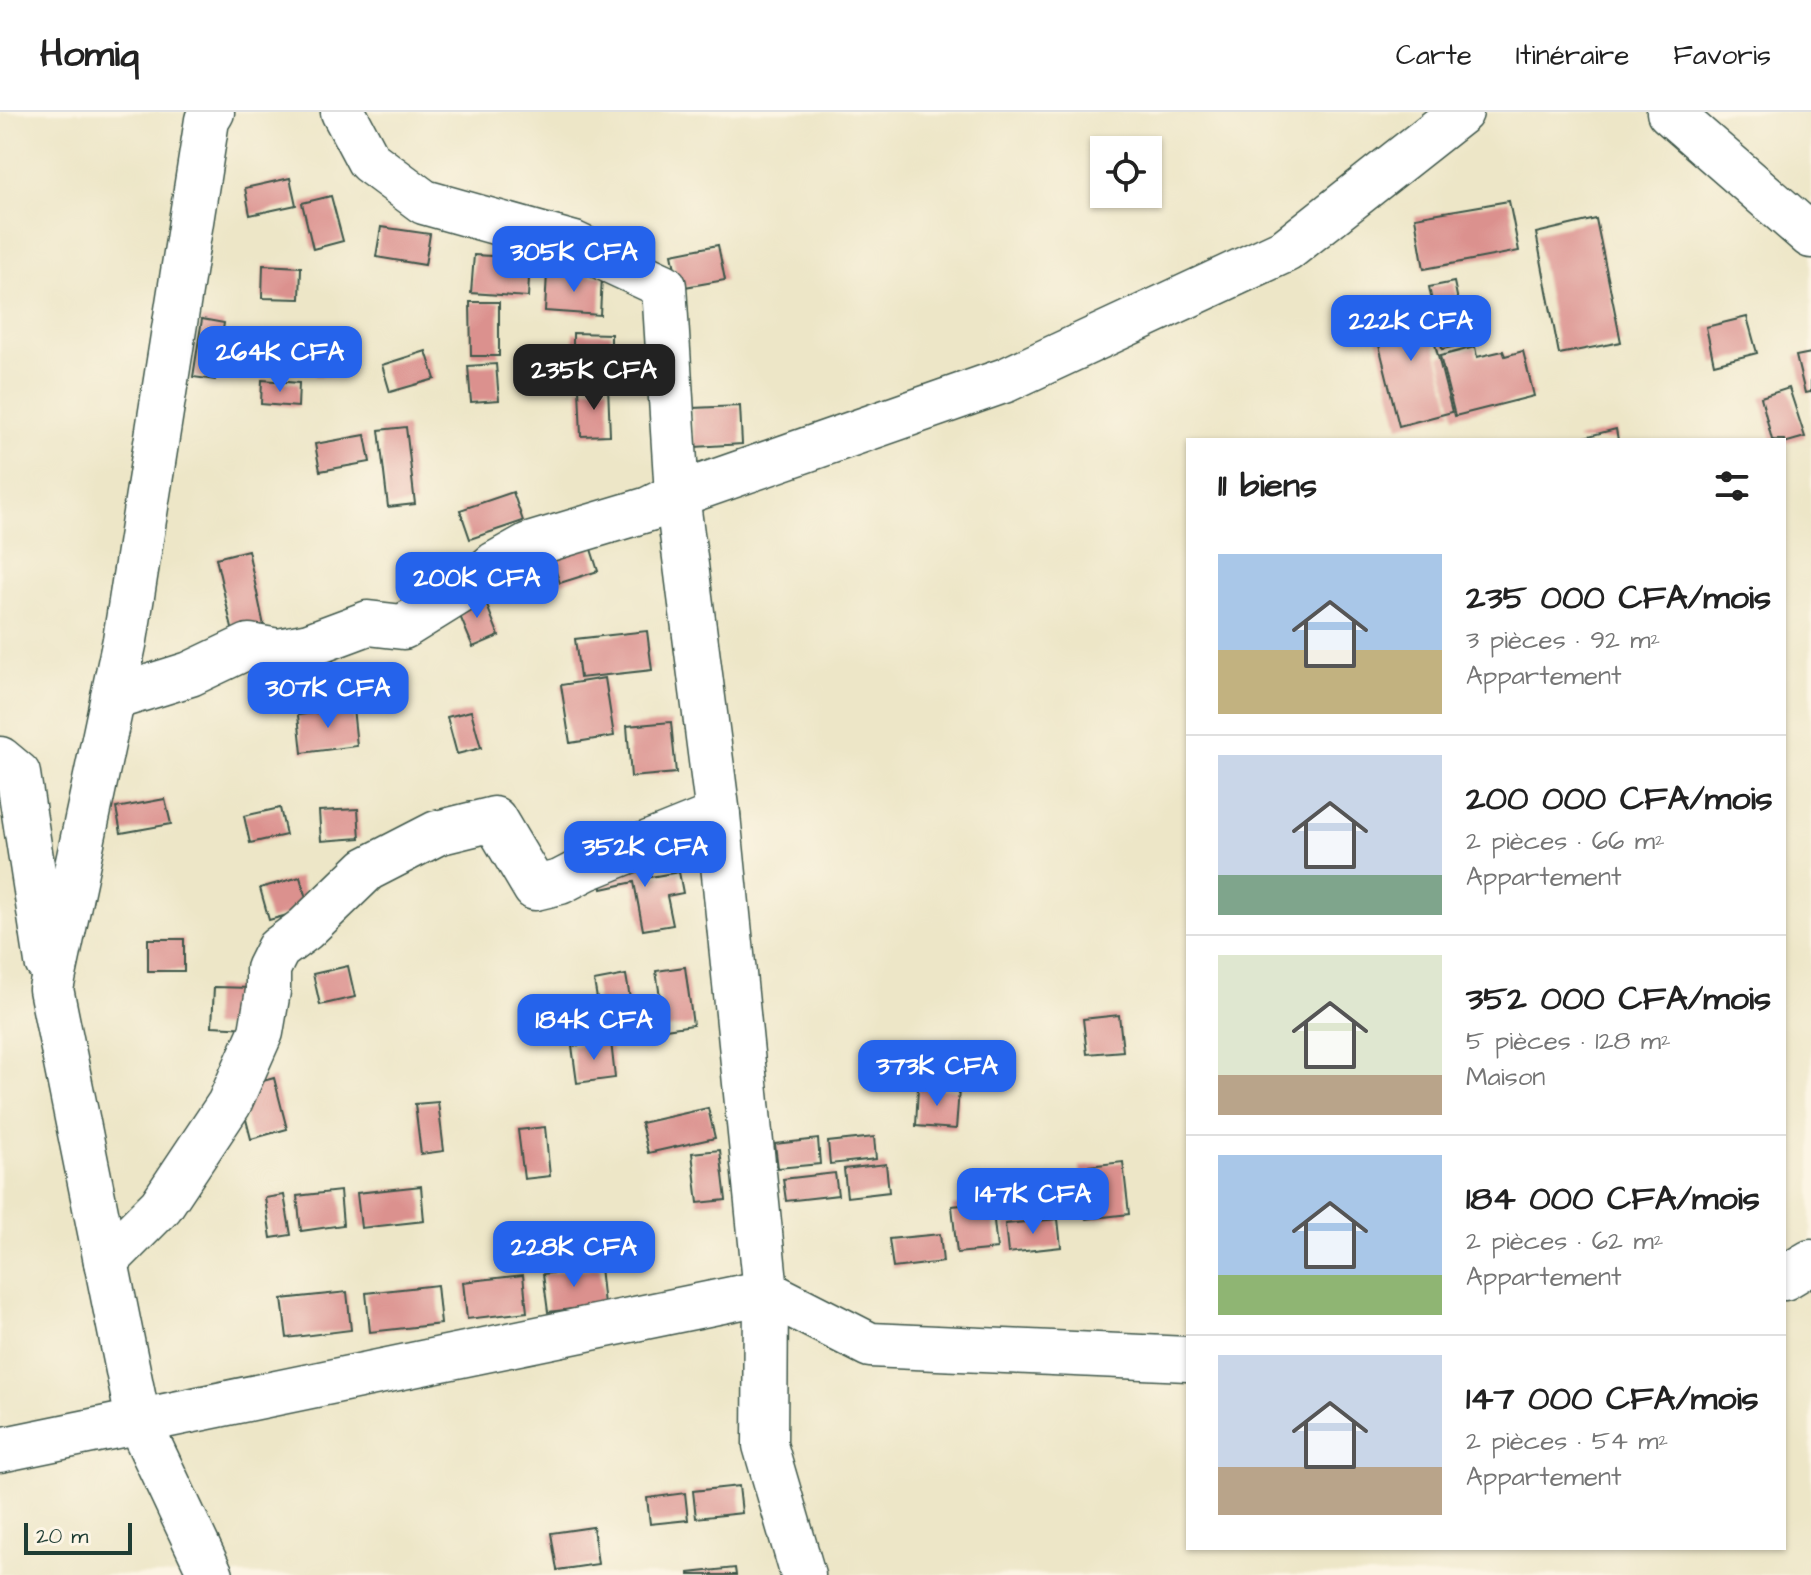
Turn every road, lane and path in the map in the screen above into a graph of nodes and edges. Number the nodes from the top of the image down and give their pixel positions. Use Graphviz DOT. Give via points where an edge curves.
graph roads {
  1 [pos="212,112"];
  2 [pos="343,112"];
  3 [pos="1461,112"];
  4 [pos="1669,112"];
  5 [pos="1811,236"];
  6 [pos="677,495"];
  7 [pos="113,698"];
  8 [pos="0,759"];
  9 [pos="718,815"];
  10 [pos="51,989"];
  11 [pos="106,1261"];
  12 [pos="1811,1262"];
  13 [pos="1786,1277"];
  14 [pos="766,1292"];
  15 [pos="1186,1359"];
  16 [pos="138,1420"];
  17 [pos="0,1450"];
  18 [pos="211,1575"];
  19 [pos="803,1575"];
  1 -- 7 [label="street"];
  2 -- 6 [label="street" via="369,161 424,202 574,244 664,286"];
  3 -- 6 [label="street" via="1286,250 1006,380"];
  4 -- 5 [label="street"];
  6 -- 7 [label="street" via="649,509 529,545 403,627 368,623 278,651 249,646 190,674"];
  6 -- 9 [label="street"];
  7 -- 10 [label="street"];
  8 -- 10 [label="street" via="18,774"];
  9 -- 11 [label="street" via="535,888 494,819 437,833 356,878 278,949 268,969 261,1032 229,1104 161,1206"];
  9 -- 14 [label="street"];
  10 -- 11 [label="street"];
  11 -- 16 [label="street"];
  12 -- 13 [label="street"];
  14 -- 15 [label="street" via="870,1345"];
  14 -- 16 [label="street"];
  14 -- 19 [label="street" via="765,1445"];
  16 -- 17 [label="street"];
  16 -- 18 [label="street"];
}
